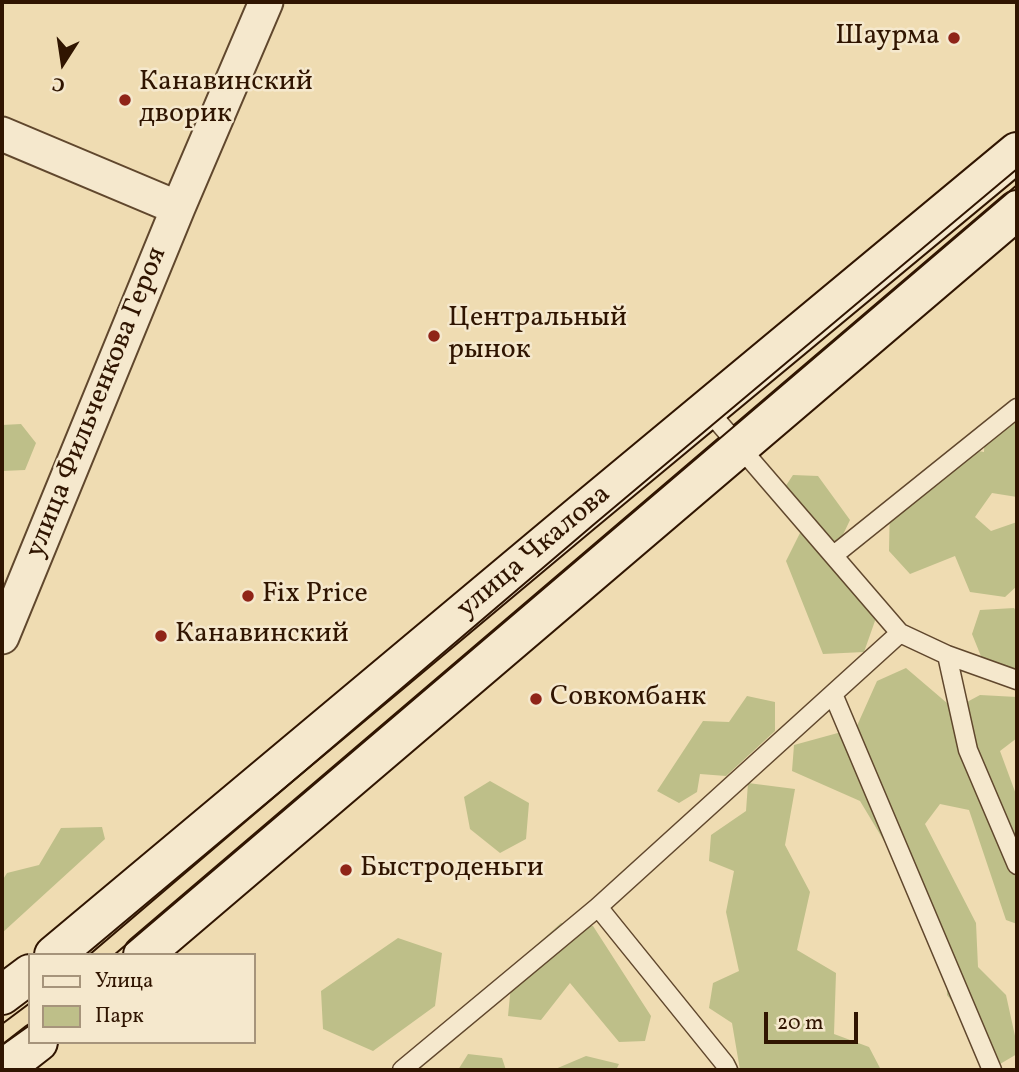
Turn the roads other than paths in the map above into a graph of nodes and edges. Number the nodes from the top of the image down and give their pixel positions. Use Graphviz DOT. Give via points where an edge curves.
graph roads {
  1 [pos="266,2"];
  2 [pos="2,134"];
  3 [pos="1016,155"];
  4 [pos="178,208"];
  5 [pos="1017,210"];
  6 [pos="1017,408"];
  7 [pos="707,409"];
  8 [pos="739,446"];
  9 [pos="834,555"];
  10 [pos="900,633"];
  11 [pos="2,637"];
  12 [pos="947,655"];
  13 [pos="1017,680"];
  14 [pos="833,694"];
  15 [pos="1017,864"];
  16 [pos="598,907"];
  17 [pos="56,953"];
  18 [pos="145,953"];
  19 [pos="28,976"];
  20 [pos="2,995"];
  21 [pos="35,1044"];
  22 [pos="2,1070"];
  23 [pos="402,1070"];
  24 [pos="728,1070"];
  25 [pos="992,1070"];
  1 -- 4 [label="street, улица Фильченкова Героя"];
  2 -- 4 [label="street"];
  3 -- 7 [label="main road, улица Чкалова"];
  4 -- 11 [label="street, улица Фильченкова Героя"];
  5 -- 8 [label="main road, улица Чкалова"];
  6 -- 9 [label="lane"];
  7 -- 8 [label="lane"];
  7 -- 17 [label="main road, улица Чкалова"];
  8 -- 9 [label="lane"];
  8 -- 18 [label="main road, улица Чкалова"];
  9 -- 10 [label="lane"];
  10 -- 12 [label="lane"];
  10 -- 14 [label="lane"];
  12 -- 13 [label="lane"];
  12 -- 15 [label="lane" via="968,750"];
  14 -- 16 [label="lane"];
  14 -- 25 [label="lane"];
  16 -- 23 [label="lane"];
  16 -- 24 [label="lane"];
  19 -- 20 [label="main road"];
  21 -- 22 [label="main road"];
}
